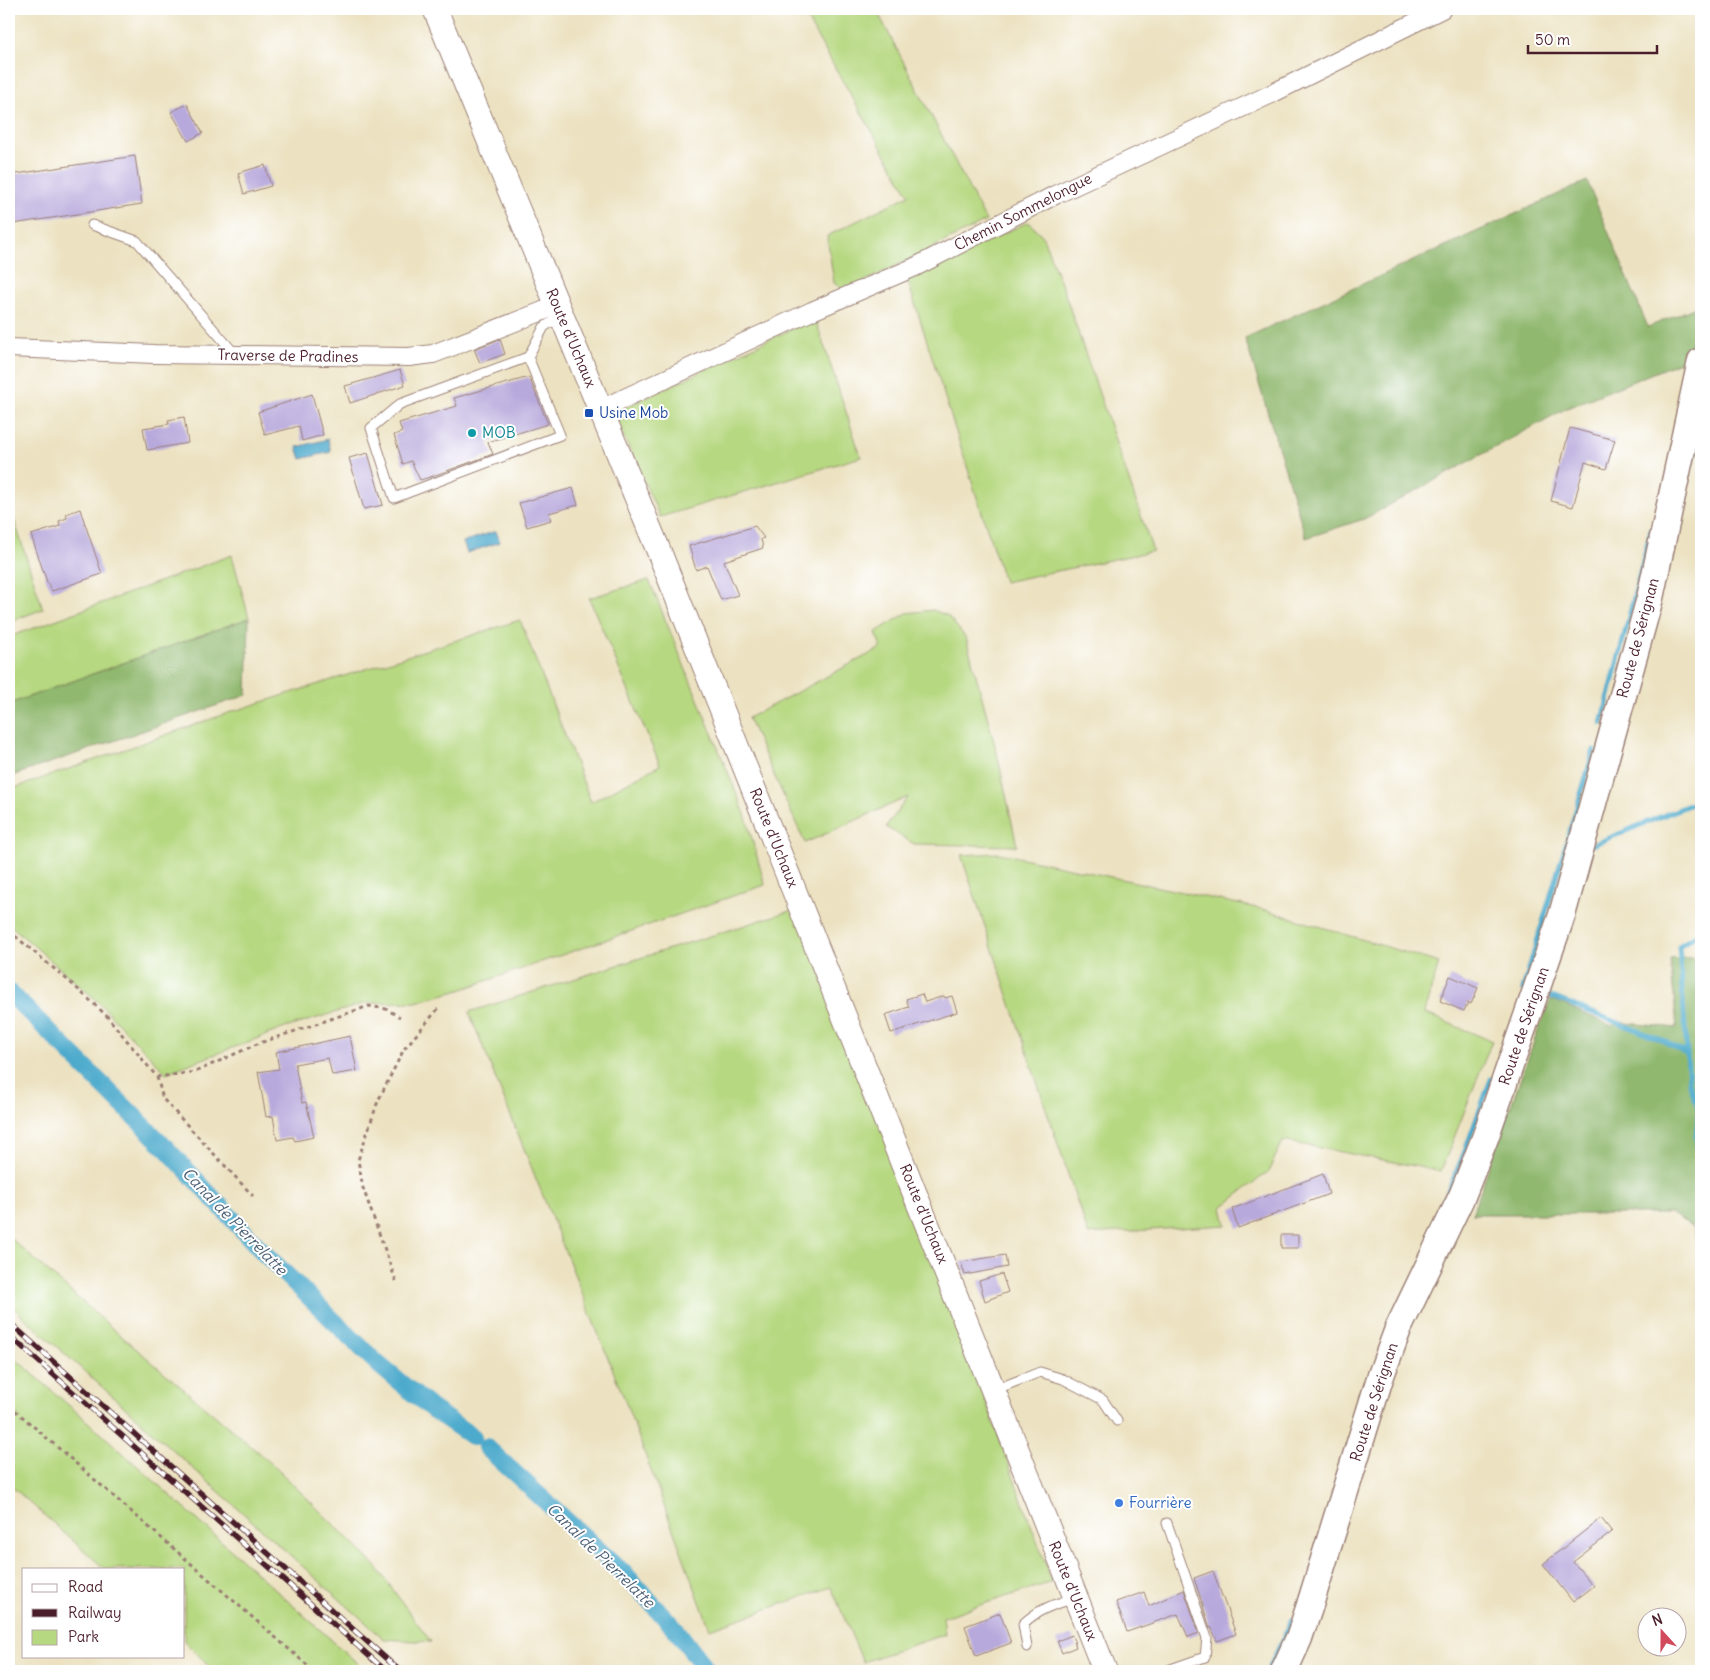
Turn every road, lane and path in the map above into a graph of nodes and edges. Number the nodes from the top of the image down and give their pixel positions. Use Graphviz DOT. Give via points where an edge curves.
graph roads {
  1 [pos="435,9"];
  2 [pos="1442,9"];
  3 [pos="92,225"];
  4 [pos="559,310"];
  5 [pos="9,348"];
  6 [pos="236,355"];
  7 [pos="528,357"];
  8 [pos="1701,361"];
  9 [pos="601,409"];
  10 [pos="9,931"];
  11 [pos="438,1009"];
  12 [pos="400,1017"];
  13 [pos="157,1077"];
  14 [pos="253,1196"];
  15 [pos="396,1280"];
  16 [pos="994,1390"];
  17 [pos="9,1405"];
  18 [pos="1117,1421"];
  19 [pos="1167,1523"];
  20 [pos="1075,1598"];
  21 [pos="1027,1647"];
  22 [pos="314,1671"];
  23 [pos="1105,1671"];
  24 [pos="1165,1671"];
  25 [pos="1284,1671"];
  1 -- 4 [label="main road, Route d'Uchaux"];
  2 -- 9 [label="street, Chemin Sommelongue" via="1269,95 1054,195 916,267 812,311"];
  3 -- 6 [label="lane" via="137,241"];
  4 -- 6 [label="street, Traverse de Pradines" via="544,312 433,354 409,357"];
  4 -- 7 [label="lane" via="544,327"];
  4 -- 9 [label="main road, Route d'Uchaux"];
  5 -- 6 [label="street, Traverse de Pradines"];
  7 -- 7 [label="lane" via="560,435 394,498 371,428 400,404"];
  8 -- 25 [label="main road, Route de Sérignan" via="1650,598 1562,915 1462,1196 1398,1329 1304,1623"];
  9 -- 16 [label="main road, Route d'Uchaux"];
  10 -- 13 [label="path" via="106,1015"];
  11 -- 15 [label="path" via="404,1049 378,1101 358,1160 363,1188"];
  12 -- 13 [label="path" via="386,1009 369,1006 257,1044 195,1072"];
  13 -- 14 [label="path" via="162,1099"];
  16 -- 18 [label="lane" via="1040,1372 1064,1379 1103,1400"];
  16 -- 20 [label="main road, Route d'Uchaux"];
  17 -- 22 [label="path"];
  19 -- 24 [label="lane" via="1207,1638 1205,1657"];
  20 -- 21 [label="lane" via="1033,1614 1023,1624"];
  20 -- 23 [label="main road, Route d'Uchaux"];
}
